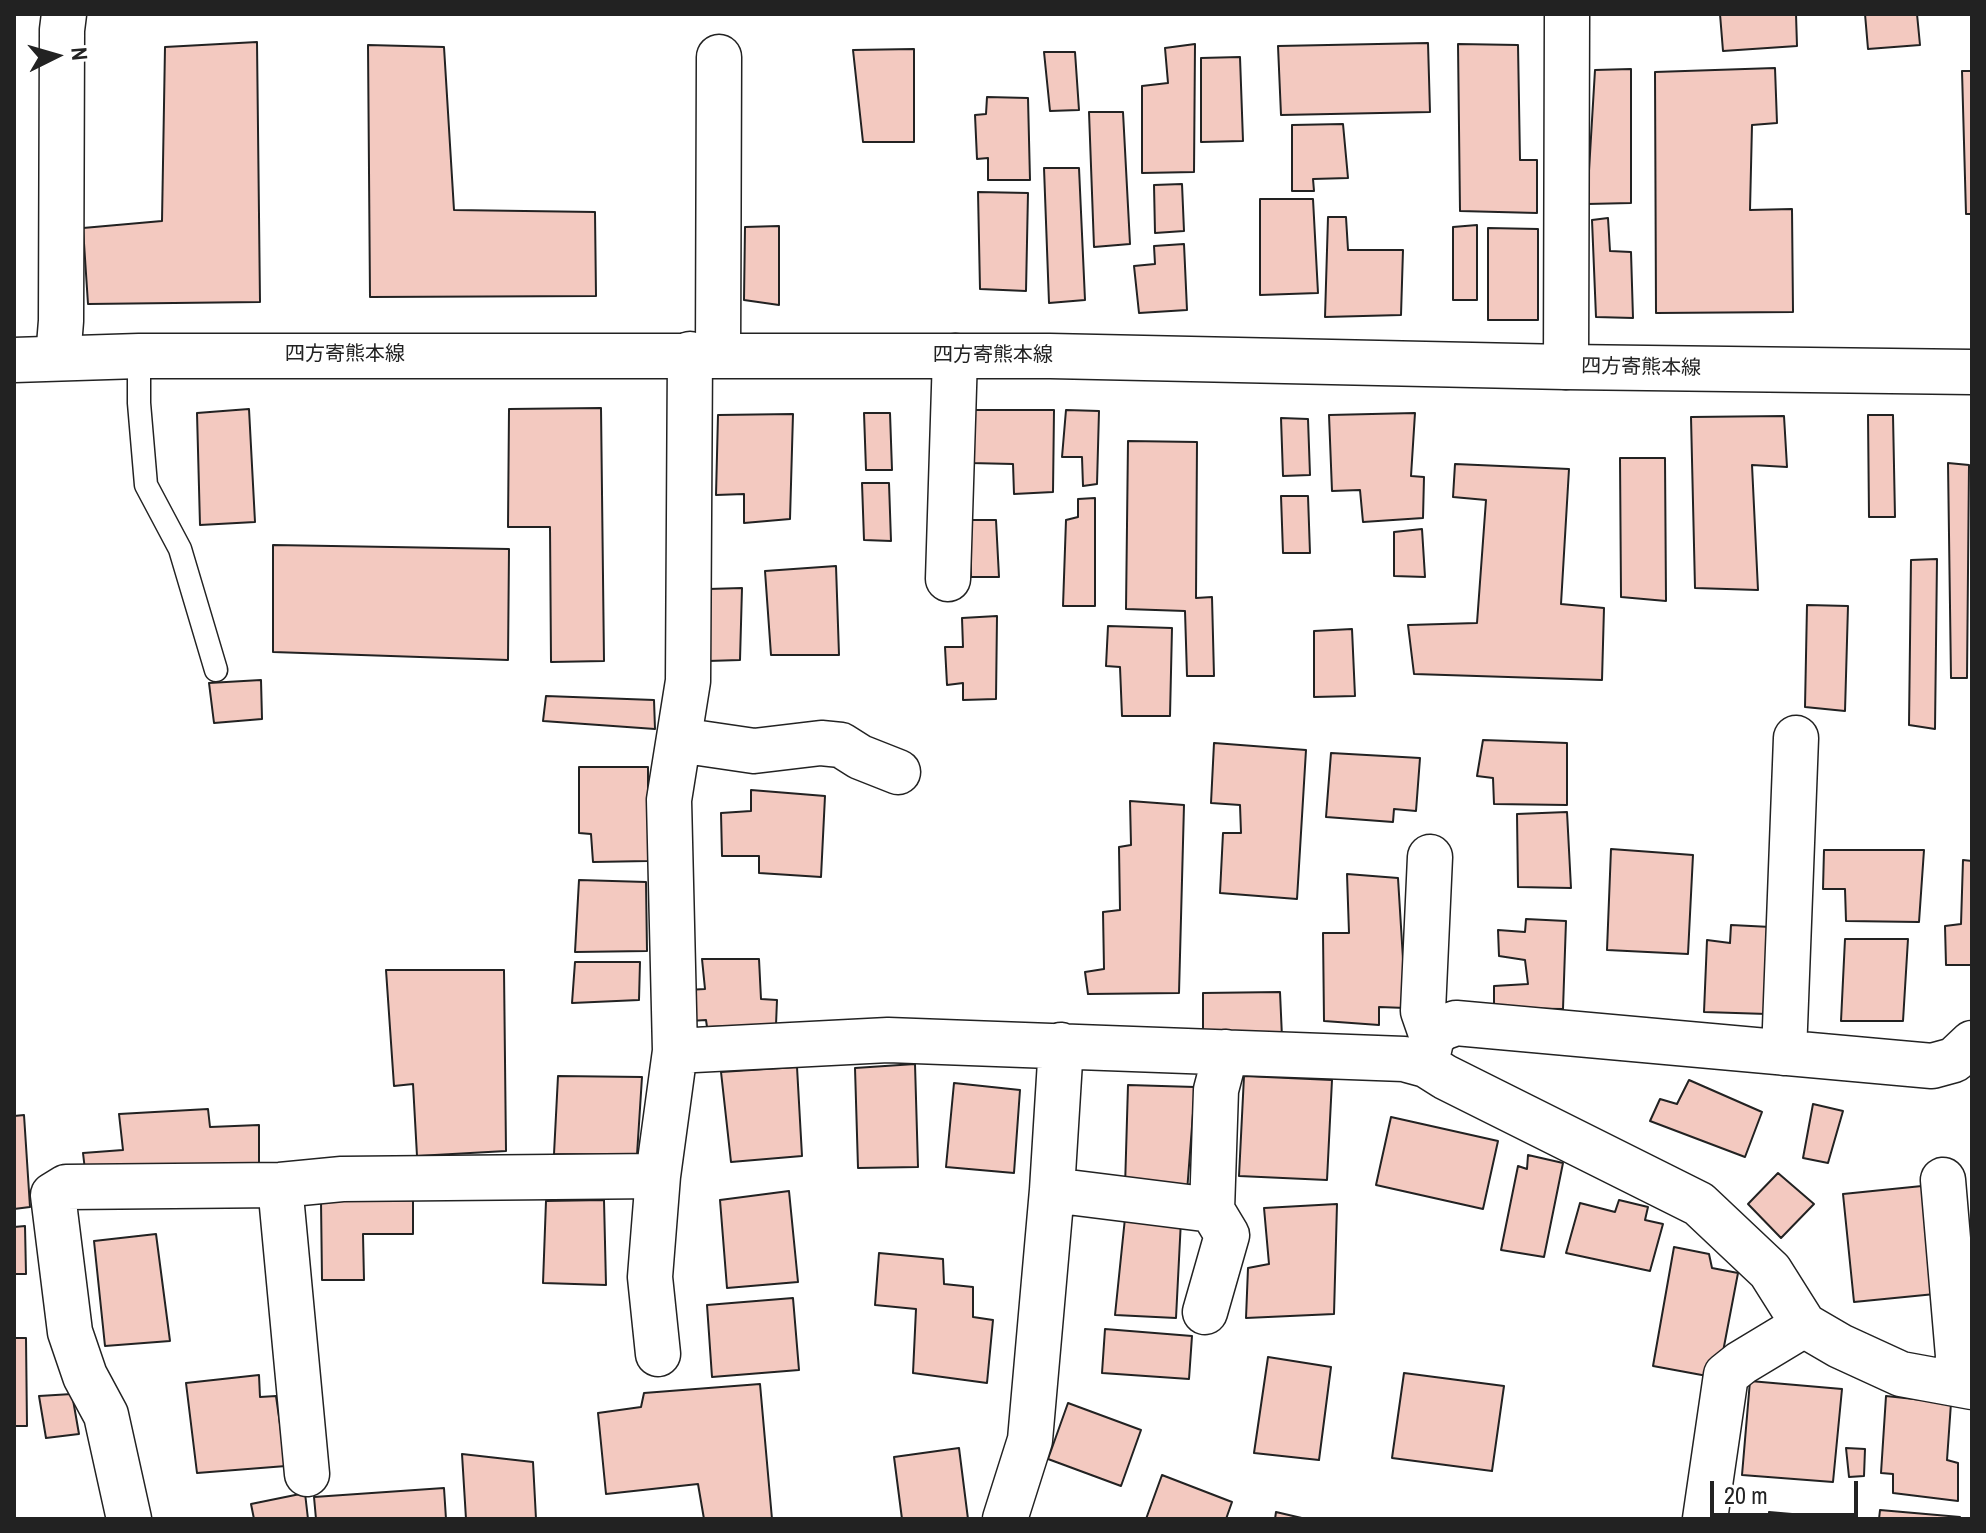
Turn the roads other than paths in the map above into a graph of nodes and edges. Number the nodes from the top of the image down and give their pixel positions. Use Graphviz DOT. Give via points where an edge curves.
graph roads {
  1 [pos="64,14"];
  2 [pos="1567,14"];
  3 [pos="719,57"];
  4 [pos="704,355"];
  5 [pos="139,356"];
  6 [pos="955,356"];
  7 [pos="58,358"];
  8 [pos="14,360"];
  9 [pos="1566,367"];
  10 [pos="1972,372"];
  11 [pos="948,579"];
  12 [pos="216,670"];
  13 [pos="1796,738"];
  14 [pos="679,740"];
  15 [pos="898,772"];
  16 [pos="1430,857"];
  17 [pos="1972,1043"];
  18 [pos="1061,1045"];
  19 [pos="675,1051"];
  20 [pos="1429,1051"];
  21 [pos="1226,1052"];
  22 [pos="1784,1053"];
  23 [pos="658,1176"];
  24 [pos="1943,1180"];
  25 [pos="280,1185"];
  26 [pos="1052,1190"];
  27 [pos="1212,1210"];
  28 [pos="1205,1312"];
  29 [pos="1804,1325"];
  30 [pos="658,1354"];
  31 [pos="1964,1385"];
  32 [pos="307,1474"];
  33 [pos="129,1519"];
  34 [pos="1005,1519"];
  35 [pos="1705,1519"];
  1 -- 7 [label="street"];
  2 -- 9 [label="street"];
  3 -- 4 [label="street"];
  4 -- 5 [label="street, 四方寄熊本線"];
  4 -- 6 [label="street, 四方寄熊本線"];
  4 -- 14 [label="street" via="688,681"];
  5 -- 7 [label="street, 四方寄熊本線"];
  5 -- 12 [label="lane" via="146,485 180,549"];
  6 -- 9 [label="street, 四方寄熊本線"];
  6 -- 11 [label="street"];
  7 -- 8 [label="street, 四方寄熊本線"];
  9 -- 10 [label="street, 四方寄熊本線"];
  13 -- 22 [label="street"];
  14 -- 15 [label="street" via="754,751 841,745"];
  14 -- 19 [label="street" via="669,800"];
  16 -- 20 [label="street" via="1423,1011"];
  17 -- 22 [label="street" via="1954,1060 1932,1066"];
  18 -- 19 [label="street" via="888,1040"];
  18 -- 21 [label="street"];
  18 -- 26 [label="street"];
  19 -- 23 [label="street"];
  20 -- 21 [label="street" via="1404,1059"];
  20 -- 22 [label="street" via="1442,1028 1456,1023"];
  20 -- 29 [label="street" via="1459,1084 1699,1204 1770,1271"];
  21 -- 27 [label="street" via="1216,1090"];
  23 -- 25 [label="street" via="342,1179"];
  23 -- 30 [label="street" via="650,1277"];
  24 -- 31 [label="street"];
  25 -- 32 [label="street"];
  25 -- 33 [label="street" via="66,1187 53,1195 70,1332 106,1415"];
  26 -- 27 [label="street"];
  26 -- 34 [label="street" via="1030,1440"];
  27 -- 28 [label="street" via="1227,1235"];
  29 -- 31 [label="street" via="1901,1374"];
  29 -- 35 [label="street" via="1726,1375"];
}
